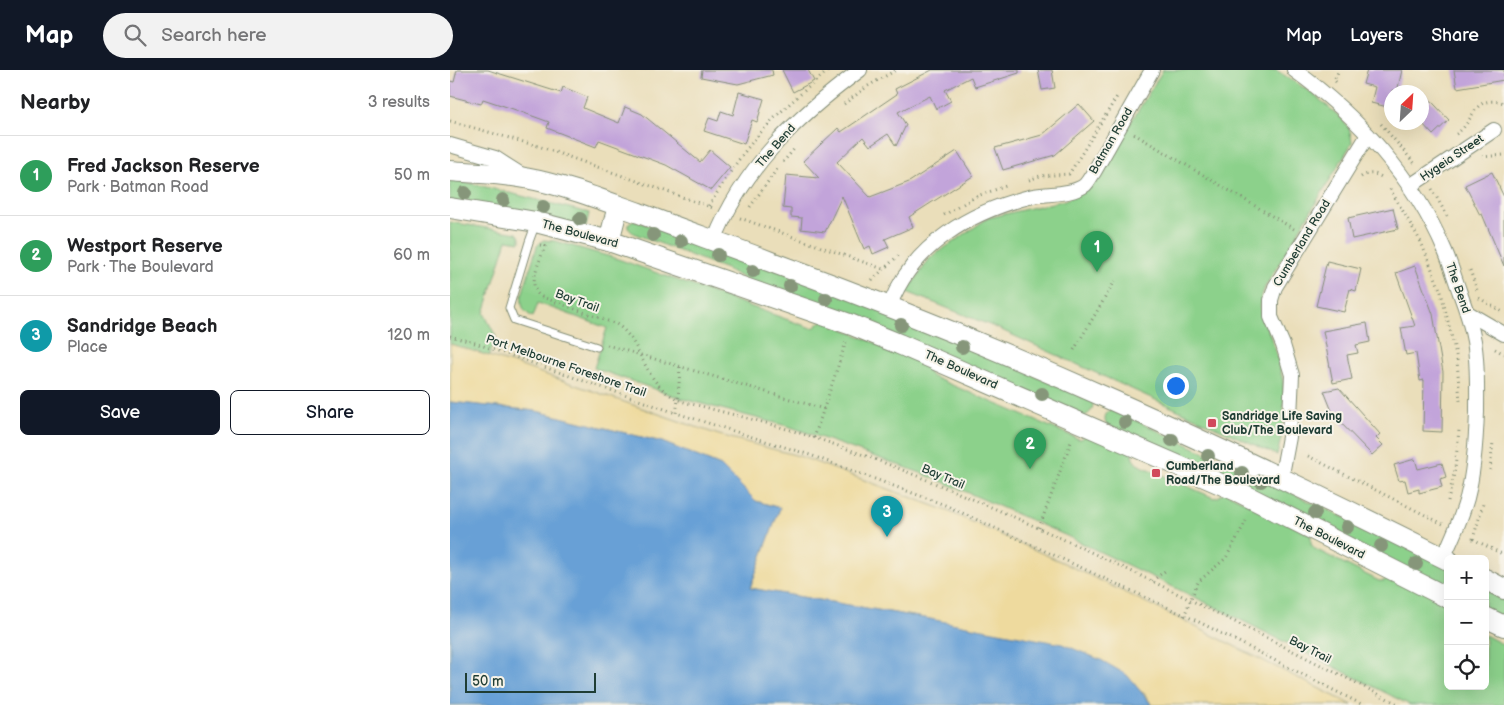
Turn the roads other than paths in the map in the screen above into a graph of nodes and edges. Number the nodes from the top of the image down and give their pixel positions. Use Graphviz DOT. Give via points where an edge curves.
graph roads {
  1 [pos="860,70"];
  2 [pos="1152,70"];
  3 [pos="1294,70"];
  4 [pos="1314,76"];
  5 [pos="1494,130"];
  6 [pos="1368,135"];
  7 [pos="450,145"];
  8 [pos="450,171"];
  9 [pos="526,178"];
  10 [pos="1410,186"];
  11 [pos="618,206"];
  12 [pos="450,208"];
  13 [pos="536,222"];
  14 [pos="609,241"];
  15 [pos="714,241"];
  16 [pos="890,306"];
  17 [pos="1468,313"];
  18 [pos="1504,334"];
  19 [pos="600,345"];
  20 [pos="1104,398"];
  21 [pos="1091,427"];
  22 [pos="1280,477"];
  23 [pos="1447,555"];
  24 [pos="1444,558"];
  25 [pos="1489,582"];
  26 [pos="1504,589"];
  27 [pos="1444,596"];
  28 [pos="1489,619"];
  29 [pos="1504,626"];
  1 -- 15 [label="street, The Bend" via="786,131 726,212"];
  2 -- 16 [label="street, Batman Road" via="1084,185 1005,204 960,225 913,264 897,287"];
  3 -- 4 [label="street, The Bend"];
  4 -- 6 [label="street, The Bend"];
  5 -- 10 [label="street, Hygeia Street"];
  6 -- 10 [label="street, The Bend"];
  6 -- 22 [label="street, Cumberland Road" via="1275,287 1271,300 1271,316 1292,375 1289,437"];
  7 -- 9 [label="street" via="495,158"];
  8 -- 9 [label="street"];
  9 -- 11 [label="street"];
  10 -- 17 [label="street, The Bend" via="1445,250"];
  11 -- 14 [label="street"];
  11 -- 15 [label="street"];
  12 -- 13 [label="street, The Boulevard"];
  13 -- 14 [label="street, The Boulevard"];
  13 -- 19 [label="lane" via="510,308 514,320"];
  14 -- 21 [label="street, The Boulevard" via="899,344"];
  15 -- 16 [label="street"];
  16 -- 20 [label="street"];
  17 -- 18 [label="street"];
  17 -- 23 [label="street, The Bend" via="1476,359 1475,449 1468,492"];
  20 -- 21 [label="street"];
  20 -- 22 [label="street"];
  21 -- 27 [label="street, The Boulevard" via="1239,492"];
  22 -- 24 [label="street"];
  25 -- 26 [label="street"];
  28 -- 29 [label="street"];
}
